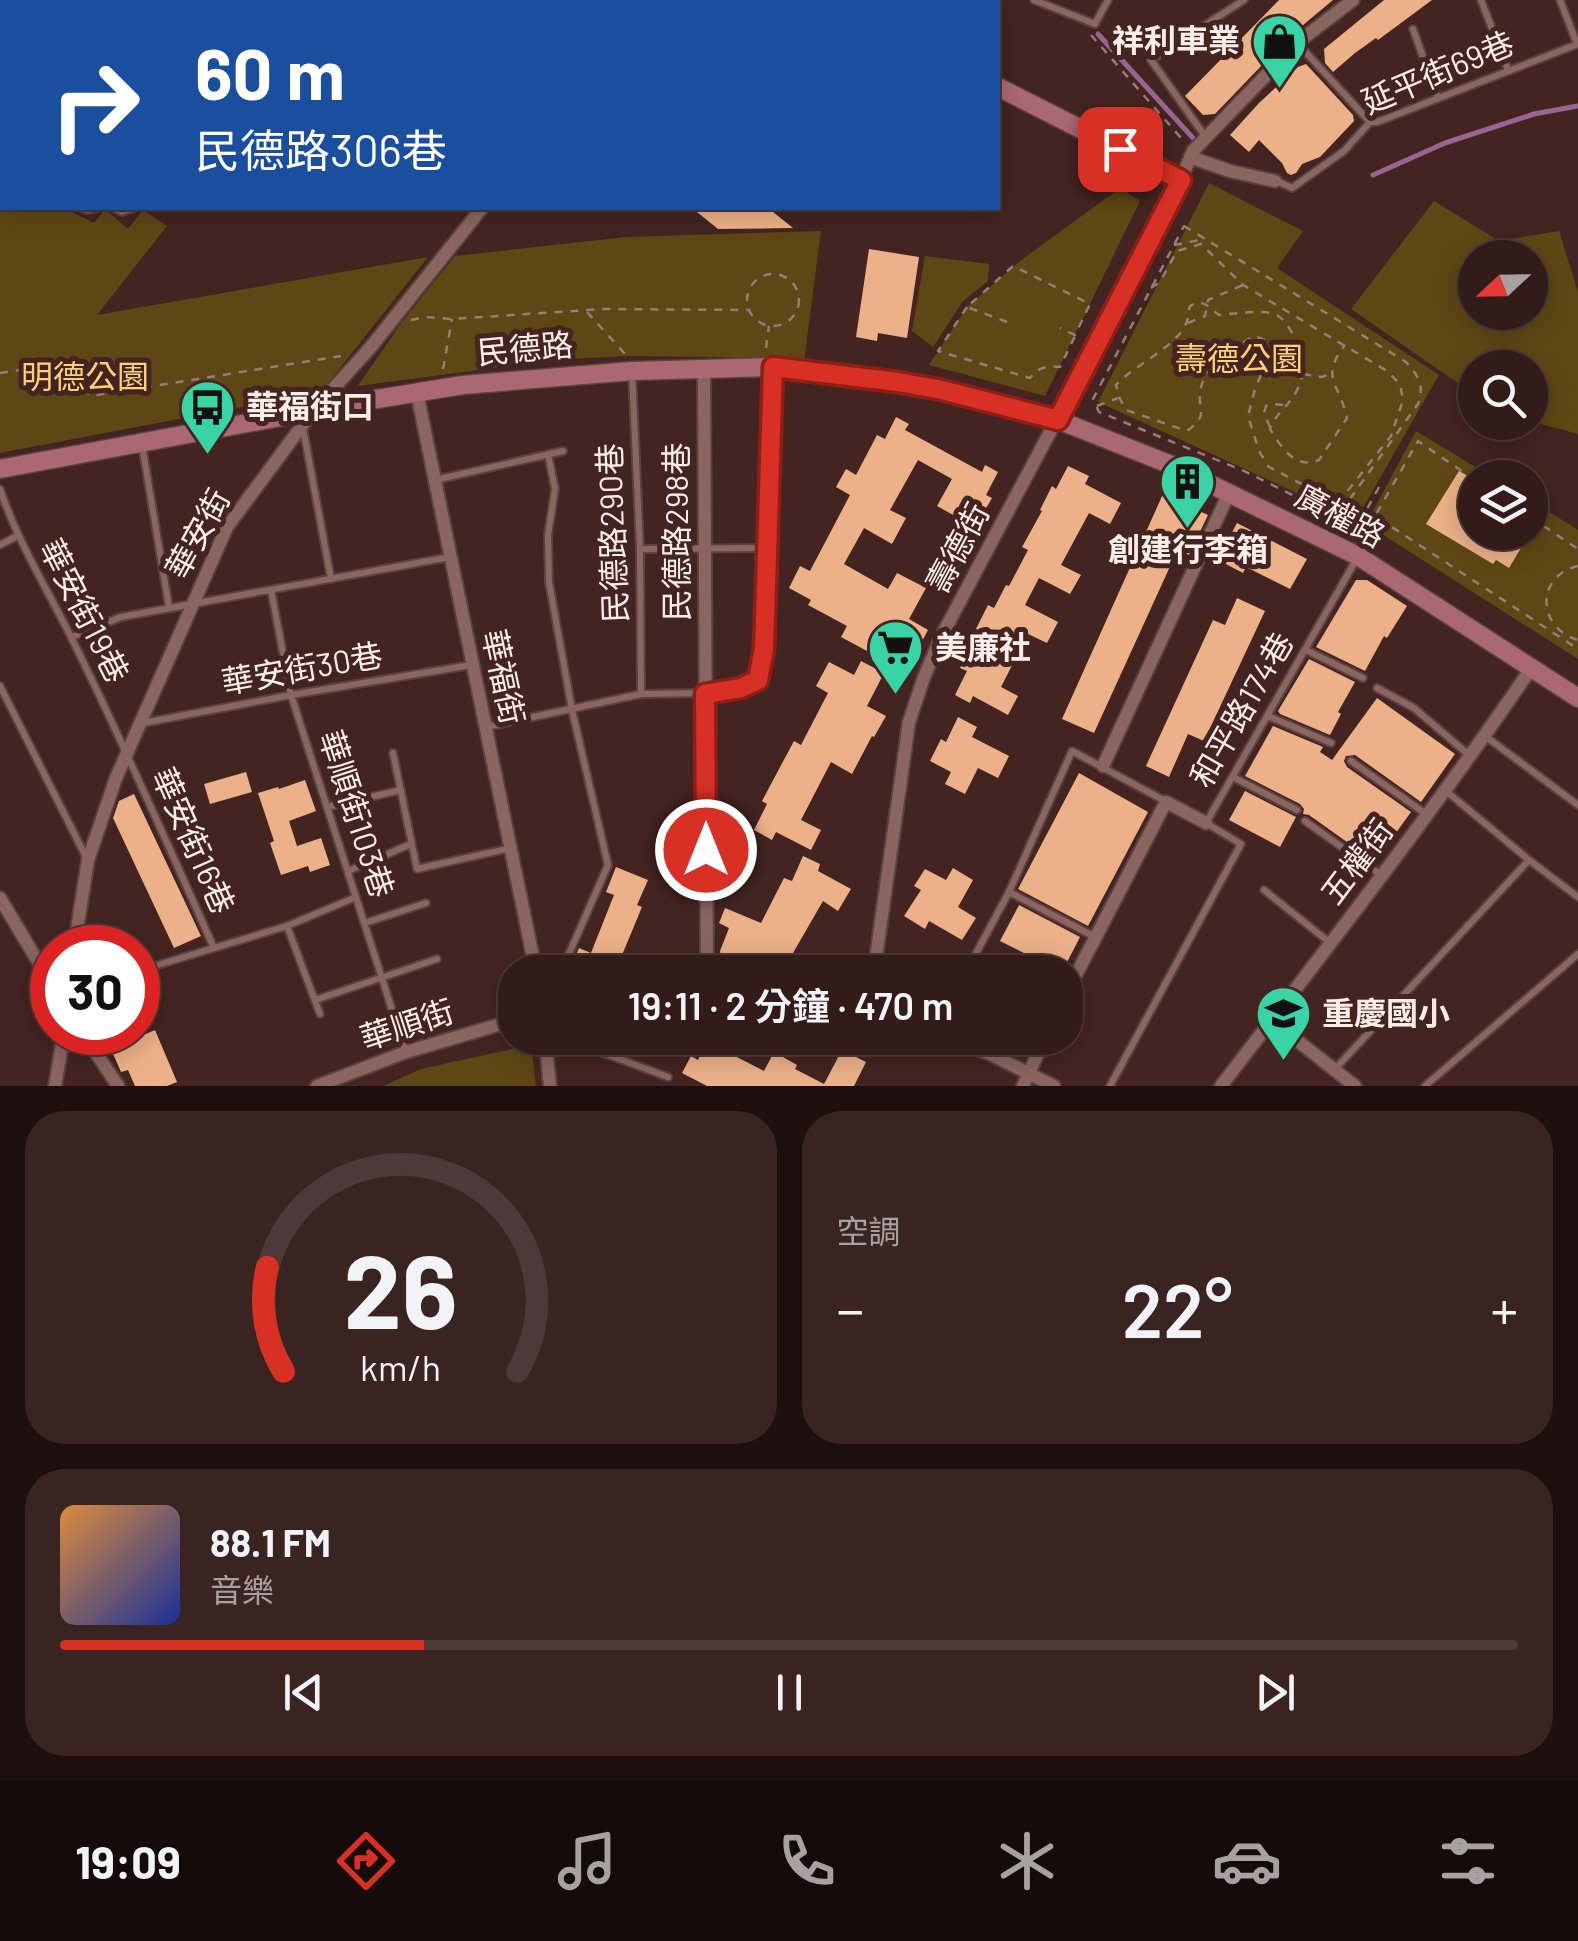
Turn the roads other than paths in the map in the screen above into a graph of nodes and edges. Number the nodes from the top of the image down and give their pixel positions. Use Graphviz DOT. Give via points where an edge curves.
graph roads {
  1 [pos="1034,0"];
  2 [pos="1108,0"];
  3 [pos="1244,0"];
  4 [pos="1481,0"];
  5 [pos="1560,0"];
  6 [pos="1349,1"];
  7 [pos="1413,29"];
  8 [pos="1297,43"];
  9 [pos="1577,44"];
  10 [pos="1508,70"];
  11 [pos="1000,88"];
  12 [pos="1437,96"];
  13 [pos="1370,122"];
  14 [pos="1206,137"];
  15 [pos="1192,154"];
  16 [pos="1181,180"];
  17 [pos="1276,181"];
  18 [pos="480,210"];
  19 [pos="630,363"];
  20 [pos="769,363"];
  21 [pos="704,370"];
  22 [pos="417,392"];
  23 [pos="308,418"];
  24 [pos="1058,420"];
  25 [pos="141,444"];
  26 [pos="562,451"];
  27 [pos="548,454"];
  28 [pos="0,468"];
  29 [pos="434,480"];
  30 [pos="0,489"];
  31 [pos="1229,492"];
  32 [pos="17,536"];
  33 [pos="0,545"];
  34 [pos="704,548"];
  35 [pos="768,548"];
  36 [pos="640,549"];
  37 [pos="1351,553"];
  38 [pos="451,557"];
  39 [pos="332,579"];
  40 [pos="271,590"];
  41 [pos="191,604"];
  42 [pos="170,607"];
  43 [pos="72,638"];
  44 [pos="1306,650"];
  45 [pos="472,665"];
  46 [pos="1532,667"];
  47 [pos="1363,678"];
  48 [pos="0,686"];
  49 [pos="1377,688"];
  50 [pos="641,694"];
  51 [pos="705,694"];
  52 [pos="291,695"];
  53 [pos="1578,698"];
  54 [pos="572,710"];
  55 [pos="1268,716"];
  56 [pos="140,724"];
  57 [pos="485,728"];
  58 [pos="1484,736"];
  59 [pos="1331,743"];
  60 [pos="393,753"];
  61 [pos="127,754"];
  62 [pos="1470,756"];
  63 [pos="1351,761"];
  64 [pos="1103,766"];
  65 [pos="1232,777"];
  66 [pos="401,790"];
  67 [pos="1445,790"];
  68 [pos="1166,802"];
  69 [pos="1578,805"];
  70 [pos="328,808"];
  71 [pos="1296,810"];
  72 [pos="1426,815"];
  73 [pos="1305,820"];
  74 [pos="1206,823"];
  75 [pos="412,844"];
  76 [pos="511,848"];
  77 [pos="88,860"];
  78 [pos="1529,860"];
  79 [pos="348,872"];
  80 [pos="1382,876"];
  81 [pos="1264,890"];
  82 [pos="1009,892"];
  83 [pos="356,897"];
  84 [pos="1578,897"];
  85 [pos="0,898"];
  86 [pos="426,902"];
  87 [pos="365,923"];
  88 [pos="78,925"];
  89 [pos="287,926"];
  90 [pos="1096,937"];
  91 [pos="1330,943"];
  92 [pos="30,948"];
  93 [pos="214,948"];
  94 [pos="1578,954"];
  95 [pos="533,955"];
  96 [pos="568,955"];
  97 [pos="707,955"];
  98 [pos="876,955"];
  99 [pos="975,955"];
  100 [pos="437,959"];
  101 [pos="1083,962"];
  102 [pos="160,964"];
  103 [pos="382,978"];
  104 [pos="315,1000"];
  105 [pos="320,1014"];
  106 [pos="1272,1020"];
  107 [pos="498,1025"];
  108 [pos="406,1052"];
  109 [pos="60,1055"];
  110 [pos="97,1055"];
  111 [pos="547,1055"];
  112 [pos="609,1055"];
  113 [pos="991,1055"];
  114 [pos="1037,1055"];
  115 [pos="1335,1070"];
  116 [pos="668,1077"];
  117 [pos="1026,1080"];
  118 [pos="55,1086"];
  119 [pos="118,1086"];
  120 [pos="317,1086"];
  121 [pos="550,1086"];
  122 [pos="1054,1086"];
  123 [pos="1110,1086"];
  124 [pos="1221,1086"];
  125 [pos="1355,1086"];
  126 [pos="1425,1086"];
  1 -- 2 [label="lane" via="1095,24"];
  3 -- 14 [label="lane" via="1151,60"];
  4 -- 10 [label="lane"];
  5 -- 9 [label="lane"];
  6 -- 8 [label="street"];
  7 -- 12 [label="lane"];
  8 -- 13 [label="lane"];
  8 -- 14 [label="street"];
  9 -- 10 [label="lane, 延平街69巷"];
  10 -- 12 [label="lane, 延平街69巷"];
  11 -- 16 [label="street"];
  12 -- 13 [label="lane, 延平街69巷"];
  13 -- 17 [label="lane, 延平街69巷" via="1344,151 1292,188"];
  14 -- 15 [label="street"];
  15 -- 16 [label="street, 壽德街"];
  15 -- 17 [label="street" via="1230,172"];
  16 -- 24 [label="street, 壽德街"];
  18 -- 23 [label="street, 華安街"];
  19 -- 21 [label="street, 民德路"];
  19 -- 22 [label="street, 民德路"];
  19 -- 36 [label="lane, 民德路290巷"];
  20 -- 21 [label="street, 民德路"];
  20 -- 24 [label="street, 民德路" via="942,390"];
  20 -- 35 [label="street"];
  21 -- 34 [label="street, 民德路298巷"];
  22 -- 23 [label="street, 民德路"];
  22 -- 29 [label="street, 華福街"];
  23 -- 25 [label="street, 民德路"];
  23 -- 39 [label="lane"];
  23 -- 41 [label="street, 華安街" via="227,527"];
  24 -- 31 [label="street, 廣權路"];
  24 -- 98 [label="street, 壽德街" via="941,637 909,722"];
  25 -- 28 [label="street, 民德路"];
  25 -- 42 [label="lane"];
  26 -- 27 [label="lane"];
  27 -- 29 [label="lane"];
  27 -- 54 [label="lane" via="555,488 549,582"];
  29 -- 38 [label="street, 華福街"];
  30 -- 32 [label="lane, 華安街19巷"];
  31 -- 37 [label="street, 廣權路"];
  31 -- 64 [label="street"];
  32 -- 33 [label="lane"];
  32 -- 43 [label="lane, 華安街19巷"];
  34 -- 35 [label="lane"];
  34 -- 36 [label="lane"];
  34 -- 51 [label="street, 民德路298巷"];
  35 -- 51 [label="street" via="758,680"];
  36 -- 50 [label="lane, 民德路290巷"];
  37 -- 44 [label="lane, 和平路174巷"];
  37 -- 46 [label="street, 廣權路"];
  38 -- 39 [label="lane"];
  38 -- 45 [label="street, 華福街"];
  39 -- 40 [label="lane"];
  40 -- 41 [label="lane"];
  40 -- 52 [label="lane, 華順街103巷"];
  41 -- 42 [label="lane"];
  41 -- 56 [label="street, 華安街"];
  42 -- 43 [label="lane" via="121,617"];
  43 -- 61 [label="lane, 華安街19巷"];
  44 -- 47 [label="lane"];
  44 -- 55 [label="lane, 和平路174巷"];
  45 -- 52 [label="lane, 華安街30巷"];
  45 -- 57 [label="street, 華福街"];
  46 -- 53 [label="street, 廣權路"];
  46 -- 58 [label="street, 五權街"];
  48 -- 77 [label="lane"];
  49 -- 62 [label="lane" via="1414,708"];
  50 -- 51 [label="lane"];
  50 -- 54 [label="lane"];
  51 -- 97 [label="street, 民德路298巷"];
  52 -- 56 [label="lane, 華安街30巷"];
  52 -- 70 [label="lane, 華順街103巷"];
  54 -- 57 [label="lane"];
  54 -- 96 [label="lane" via="608,865"];
  55 -- 59 [label="lane"];
  55 -- 65 [label="lane, 和平路174巷"];
  56 -- 61 [label="street, 華安街"];
  57 -- 76 [label="street, 華福街"];
  58 -- 62 [label="street, 五權街"];
  58 -- 69 [label="lane"];
  60 -- 66 [label="lane"];
  61 -- 77 [label="street, 華安街"];
  61 -- 93 [label="lane, 華安街16巷"];
  62 -- 67 [label="street, 五權街"];
  63 -- 72 [label="lane"];
  64 -- 68 [label="lane"];
  64 -- 82 [label="lane" via="1072,751"];
  65 -- 71 [label="lane"];
  65 -- 74 [label="lane, 和平路174巷"];
  66 -- 70 [label="lane"];
  66 -- 75 [label="lane"];
  67 -- 72 [label="street, 五權街"];
  67 -- 78 [label="lane"];
  68 -- 74 [label="street"];
  68 -- 90 [label="street"];
  70 -- 79 [label="lane, 華順街103巷"];
  72 -- 80 [label="street, 五權街"];
  73 -- 80 [label="lane"];
  74 -- 123 [label="lane, 和平路174巷" via="1241,844"];
  75 -- 76 [label="lane" via="418,869"];
  75 -- 79 [label="lane"];
  76 -- 95 [label="street, 華福街"];
  77 -- 88 [label="street, 華安街"];
  78 -- 84 [label="lane"];
  78 -- 115 [label="lane"];
  79 -- 83 [label="lane, 華順街103巷"];
  80 -- 91 [label="street, 五權街"];
  81 -- 91 [label="lane"];
  82 -- 90 [label="lane"];
  82 -- 99 [label="lane"];
  83 -- 87 [label="lane, 華順街103巷"];
  83 -- 89 [label="lane, 華安街16巷"];
  85 -- 92 [label="street"];
  86 -- 87 [label="lane"];
  87 -- 103 [label="lane, 華順街103巷"];
  89 -- 93 [label="lane, 華安街16巷"];
  89 -- 104 [label="lane"];
  90 -- 101 [label="street"];
  91 -- 106 [label="street, 五權街"];
  93 -- 102 [label="lane, 華安街16巷"];
  94 -- 126 [label="lane"];
  100 -- 103 [label="lane"];
  103 -- 104 [label="lane"];
  103 -- 108 [label="lane, 華順街103巷"];
  104 -- 105 [label="lane"];
  106 -- 115 [label="street"];
  106 -- 124 [label="street, 五權街"];
  107 -- 108 [label="street, 華順街"];
  108 -- 120 [label="street, 華順街"];
  109 -- 118 [label="street"];
  110 -- 119 [label="street"];
  111 -- 121 [label="street"];
  112 -- 116 [label="lane"];
  113 -- 117 [label="street"];
  114 -- 117 [label="street"];
  115 -- 125 [label="street"];
  117 -- 122 [label="street"];
}
